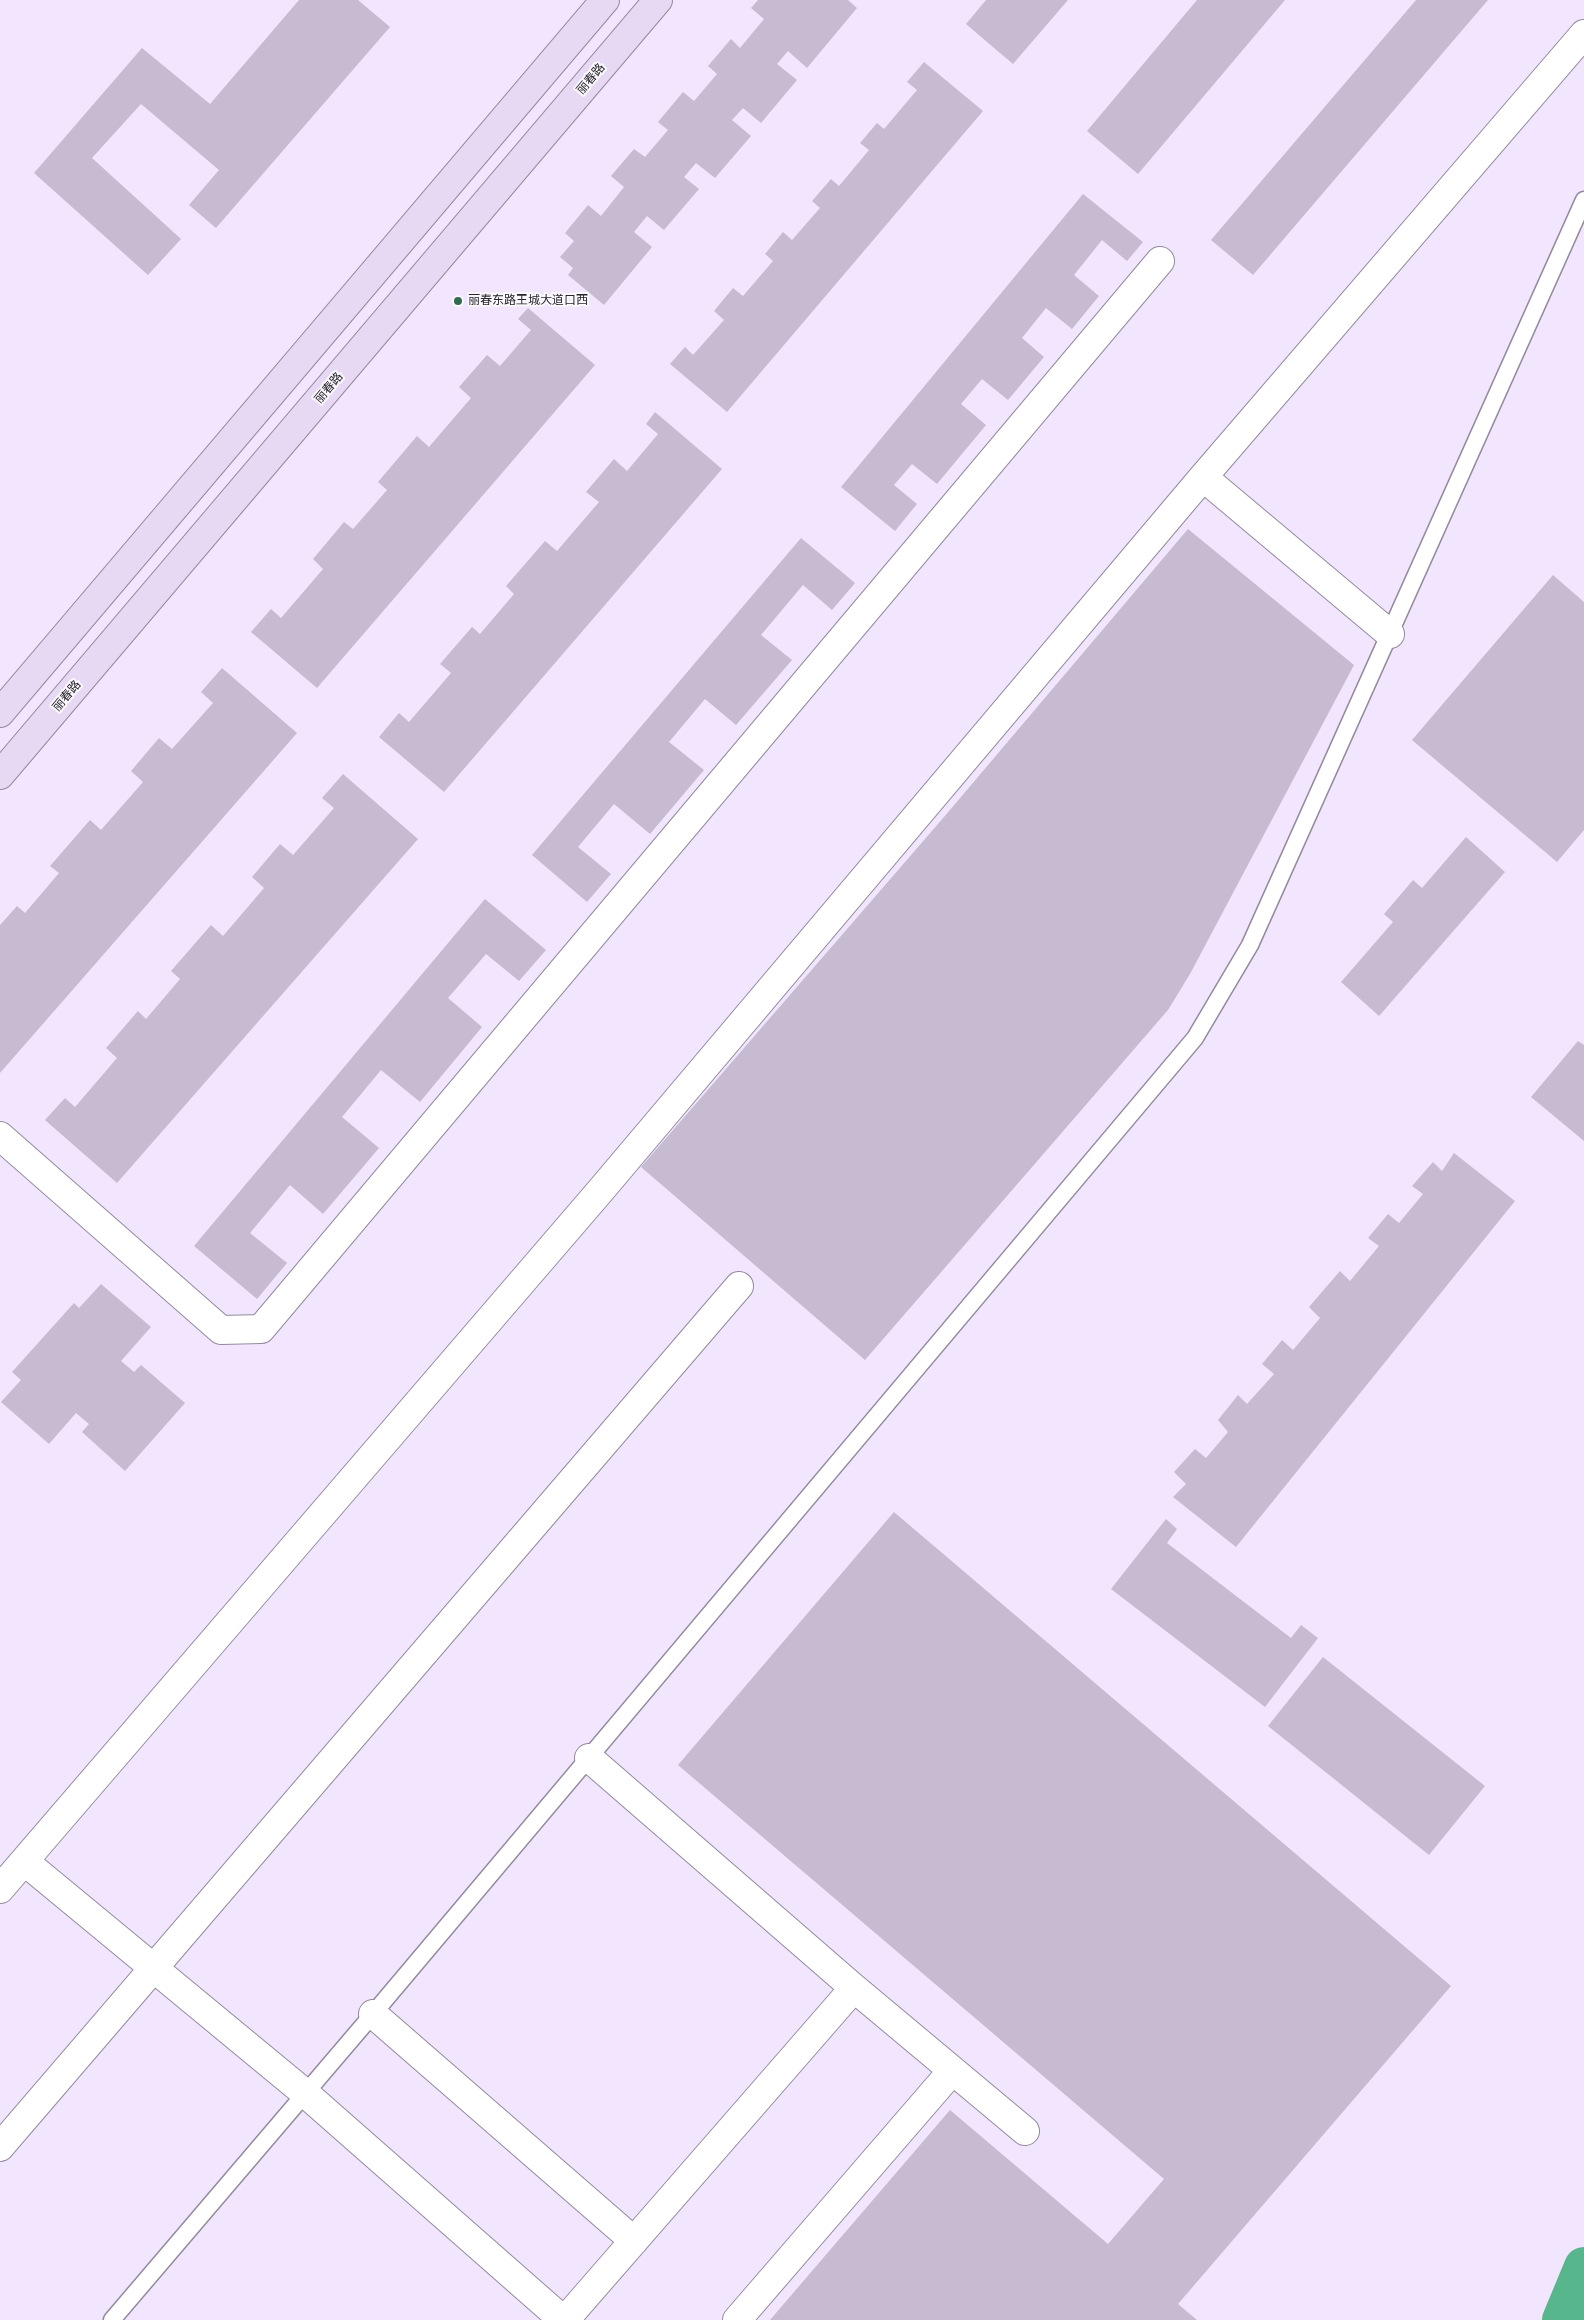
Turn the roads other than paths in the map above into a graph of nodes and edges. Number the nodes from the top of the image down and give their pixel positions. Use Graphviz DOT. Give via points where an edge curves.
graph roads {
  1 [pos="605,0"];
  2 [pos="658,0"];
  3 [pos="1584,34"];
  4 [pos="1584,200"];
  5 [pos="1160,261"];
  6 [pos="1203,477"];
  7 [pos="1390,634"];
  8 [pos="0,713"];
  9 [pos="0,775"];
  10 [pos="0,1136"];
  11 [pos="739,1286"];
  12 [pos="589,1758"];
  13 [pos="24,1861"];
  14 [pos="0,1889"];
  15 [pos="154,1968"];
  16 [pos="854,1988"];
  17 [pos="374,2014"];
  18 [pos="952,2071"];
  19 [pos="306,2094"];
  20 [pos="1025,2131"];
  21 [pos="0,2148"];
  22 [pos="634,2241"];
  23 [pos="112,2320"];
  24 [pos="564,2320"];
  25 [pos="737,2320"];
  1 -- 8 [label="main road"];
  2 -- 9 [label="main road, 丽春路"];
  3 -- 6 [label="street"];
  4 -- 7 [label="lane"];
  5 -- 10 [label="street" via="260,1330 221,1330"];
  6 -- 7 [label="street"];
  6 -- 13 [label="street" via="601,1190"];
  7 -- 12 [label="lane" via="1250,945 1195,1038"];
  11 -- 15 [label="street"];
  12 -- 16 [label="street"];
  12 -- 17 [label="lane"];
  13 -- 14 [label="street"];
  13 -- 15 [label="street"];
  15 -- 19 [label="street"];
  15 -- 21 [label="street"];
  16 -- 18 [label="street"];
  16 -- 22 [label="street"];
  17 -- 19 [label="lane"];
  17 -- 22 [label="street"];
  18 -- 20 [label="street"];
  18 -- 25 [label="street"];
  19 -- 23 [label="lane"];
  19 -- 24 [label="street"];
  22 -- 24 [label="street"];
}
